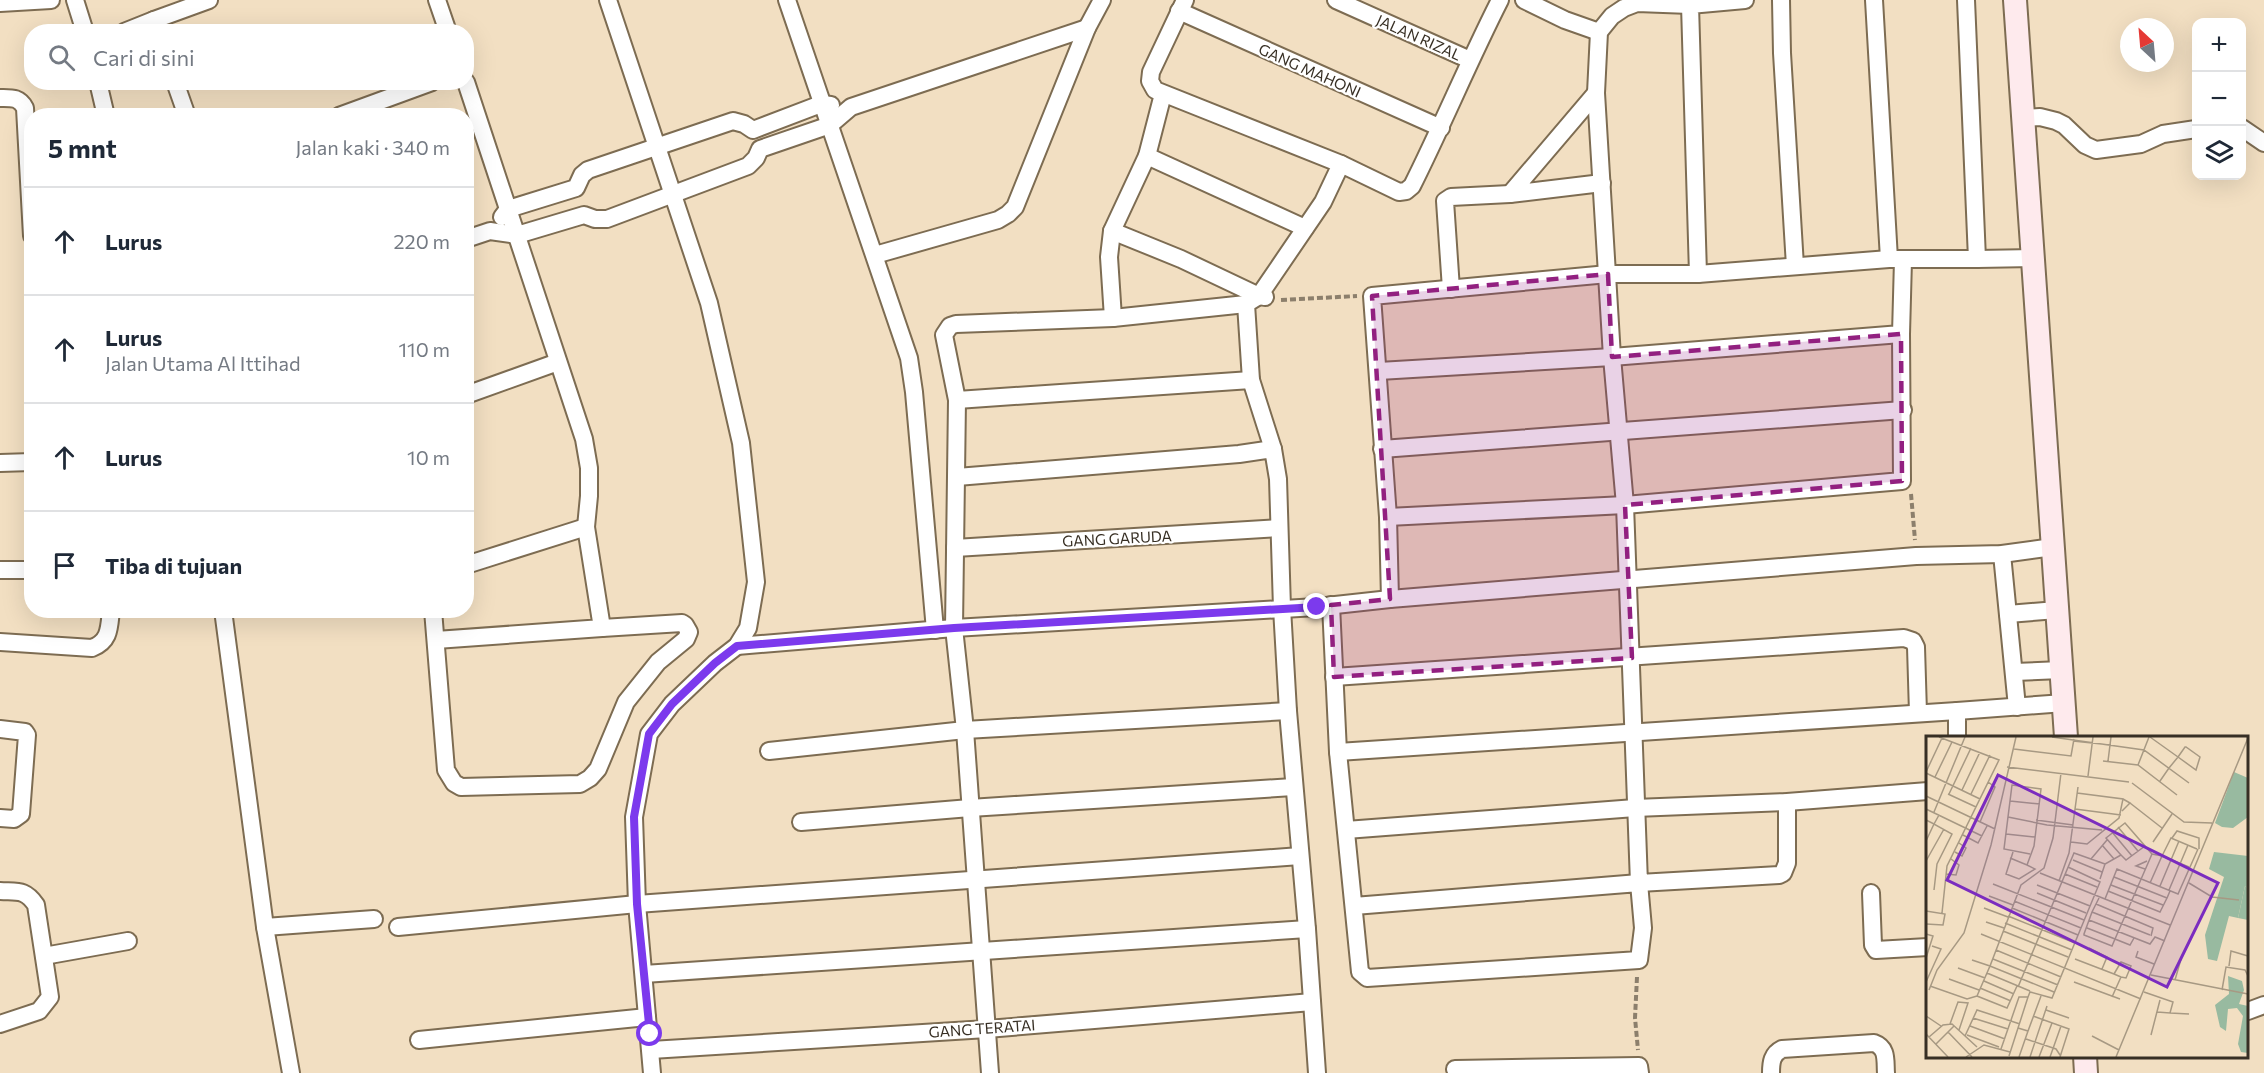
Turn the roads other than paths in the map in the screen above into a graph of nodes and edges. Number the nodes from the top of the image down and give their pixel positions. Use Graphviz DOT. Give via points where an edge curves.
graph roads {
  1 [pos="51,0"];
  2 [pos="75,0"];
  3 [pos="209,0"];
  4 [pos="437,0"];
  5 [pos="608,0"];
  6 [pos="787,0"];
  7 [pos="1102,0"];
  8 [pos="1336,0"];
  9 [pos="1500,0"];
  10 [pos="1524,0"];
  11 [pos="1745,0"];
  12 [pos="1781,0"];
  13 [pos="1874,0"];
  14 [pos="1966,0"];
  15 [pos="2015,0"];
  16 [pos="0,3"];
  17 [pos="1690,3"];
  18 [pos="1182,6"];
  19 [pos="82,24"];
  20 [pos="160,24"];
  21 [pos="445,24"];
  22 [pos="1087,28"];
  23 [pos="1594,30"];
  24 [pos="1470,60"];
  25 [pos="100,90"];
  26 [pos="178,90"];
  27 [pos="410,90"];
  28 [pos="469,90"];
  29 [pos="1596,93"];
  30 [pos="1163,94"];
  31 [pos="0,98"];
  32 [pos="821,104"];
  33 [pos="851,107"];
  34 [pos="26,108"];
  35 [pos="104,108"];
  36 [pos="184,108"];
  37 [pos="361,108"];
  38 [pos="2025,118"];
  39 [pos="830,125"];
  40 [pos="1441,128"];
  41 [pos="753,130"];
  42 [pos="2192,130"];
  43 [pos="2246,131"];
  44 [pos="2264,143"];
  45 [pos="658,147"];
  46 [pos="760,149"];
  47 [pos="1147,156"];
  48 [pos="1341,164"];
  49 [pos="1602,183"];
  50 [pos="576,188"];
  51 [pos="674,194"];
  52 [pos="1510,194"];
  53 [pos="508,209"];
  54 [pos="584,215"];
  55 [pos="1305,228"];
  56 [pos="490,231"];
  57 [pos="1113,231"];
  58 [pos="474,236"];
  59 [pos="517,236"];
  60 [pos="875,255"];
  61 [pos="2034,258"];
  62 [pos="1896,259"];
  63 [pos="1977,259"];
  64 [pos="1795,267"];
  65 [pos="1608,274"];
  66 [pos="1698,274"];
  67 [pos="1451,289"];
  68 [pos="1262,299"];
  69 [pos="1113,318"];
  70 [pos="1901,334"];
  71 [pos="1612,357"];
  72 [pos="558,362"];
  73 [pos="1379,371"];
  74 [pos="1251,380"];
  75 [pos="474,393"];
  76 [pos="957,400"];
  77 [pos="1903,410"];
  78 [pos="1619,432"];
  79 [pos="1272,449"];
  80 [pos="1382,449"];
  81 [pos="24,462"];
  82 [pos="0,463"];
  83 [pos="957,477"];
  84 [pos="1625,505"];
  85 [pos="1388,517"];
  86 [pos="586,526"];
  87 [pos="1279,528"];
  88 [pos="2053,547"];
  89 [pos="954,548"];
  90 [pos="2002,554"];
  91 [pos="474,562"];
  92 [pos="0,570"];
  93 [pos="24,570"];
  94 [pos="1629,579"];
  95 [pos="1390,599"];
  96 [pos="1324,606"];
  97 [pos="1287,608"];
  98 [pos="2057,610"];
  99 [pos="2008,614"];
  100 [pos="110,618"];
  101 [pos="224,618"];
  102 [pos="434,618"];
  103 [pos="602,628"];
  104 [pos="954,628"];
  105 [pos="935,630"];
  106 [pos="436,640"];
  107 [pos="0,642"];
  108 [pos="737,646"];
  109 [pos="1632,658"];
  110 [pos="2061,670"];
  111 [pos="2014,672"];
  112 [pos="1334,677"];
  113 [pos="2064,703"];
  114 [pos="2017,707"];
  115 [pos="1288,711"];
  116 [pos="1957,711"];
  117 [pos="1918,713"];
  118 [pos="0,729"];
  119 [pos="966,730"];
  120 [pos="1635,731"];
  121 [pos="1957,736"];
  122 [pos="2066,736"];
  123 [pos="769,751"];
  124 [pos="1338,752"];
  125 [pos="1293,787"];
  126 [pos="1926,792"];
  127 [pos="1787,802"];
  128 [pos="970,808"];
  129 [pos="1635,808"];
  130 [pos="0,818"];
  131 [pos="801,822"];
  132 [pos="1346,830"];
  133 [pos="1300,856"];
  134 [pos="976,881"];
  135 [pos="1639,883"];
  136 [pos="0,891"];
  137 [pos="1871,893"];
  138 [pos="637,904"];
  139 [pos="1354,906"];
  140 [pos="374,919"];
  141 [pos="265,927"];
  142 [pos="398,927"];
  143 [pos="1307,929"];
  144 [pos="128,941"];
  145 [pos="1926,947"];
  146 [pos="982,951"];
  147 [pos="44,956"];
  148 [pos="644,974"];
  149 [pos="1312,1002"];
  150 [pos="2264,1005"];
  151 [pos="2249,1010"];
  152 [pos="647,1017"];
  153 [pos="0,1024"];
  154 [pos="987,1029"];
  155 [pos="419,1040"];
  156 [pos="651,1050"];
  157 [pos="2085,1058"];
  158 [pos="1455,1069"];
  159 [pos="1639,1070"];
  160 [pos="291,1073"];
  161 [pos="652,1073"];
  162 [pos="990,1073"];
  163 [pos="1317,1073"];
  164 [pos="1771,1073"];
  165 [pos="1886,1073"];
  166 [pos="2086,1073"];
  1 -- 16 [label="street"];
  2 -- 19 [label="street"];
  3 -- 20 [label="street"];
  4 -- 21 [label="street"];
  5 -- 45 [label="street"];
  6 -- 32 [label="street"];
  7 -- 22 [label="street"];
  8 -- 24 [label="street, JALAN RIZAL"];
  9 -- 24 [label="street"];
  10 -- 23 [label="street"];
  11 -- 17 [label="street"];
  12 -- 64 [label="street"];
  13 -- 62 [label="street"];
  14 -- 63 [label="street"];
  15 -- 38 [label="main road"];
  17 -- 23 [label="street" via="1637,3"];
  17 -- 66 [label="street"];
  18 -- 30 [label="street" via="1150,77 1155,90"];
  18 -- 40 [label="street, GANG MAHONI"];
  22 -- 33 [label="street"];
  22 -- 60 [label="street" via="1015,207 998,220"];
  23 -- 29 [label="street"];
  24 -- 40 [label="street"];
  25 -- 35 [label="street"];
  26 -- 36 [label="street"];
  27 -- 37 [label="street"];
  28 -- 53 [label="street"];
  29 -- 49 [label="street"];
  29 -- 52 [label="street"];
  30 -- 47 [label="street"];
  30 -- 48 [label="street"];
  31 -- 34 [label="street" via="15,98"];
  32 -- 33 [label="street"];
  32 -- 39 [label="street"];
  32 -- 41 [label="street"];
  33 -- 39 [label="street"];
  38 -- 42 [label="street" via="2056,120 2096,150 2141,144 2163,134"];
  38 -- 61 [label="main road"];
  39 -- 46 [label="street"];
  39 -- 60 [label="street"];
  40 -- 48 [label="street" via="1406,191 1399,192"];
  41 -- 45 [label="street" via="734,121"];
  41 -- 46 [label="street"];
  43 -- 44 [label="street"];
  45 -- 50 [label="street" via="588,170"];
  45 -- 51 [label="street"];
  46 -- 51 [label="street" via="748,166"];
  47 -- 55 [label="street"];
  47 -- 57 [label="street"];
  48 -- 55 [label="street"];
  49 -- 52 [label="street"];
  49 -- 65 [label="street"];
  50 -- 53 [label="street"];
  50 -- 54 [label="street"];
  51 -- 54 [label="street" via="607,219"];
  51 -- 108 [label="street" via="709,303 741,443 756,582 748,628"];
  52 -- 67 [label="street" via="1451,197 1445,201"];
  53 -- 56 [label="street"];
  53 -- 59 [label="street"];
  54 -- 59 [label="street"];
  55 -- 68 [label="street"];
  56 -- 58 [label="street"];
  56 -- 59 [label="street"];
  57 -- 68 [label="street"];
  57 -- 69 [label="street" via="1109,257"];
  59 -- 72 [label="street"];
  60 -- 105 [label="street" via="909,358"];
  61 -- 63 [label="street"];
  61 -- 88 [label="main road"];
  62 -- 63 [label="street"];
  62 -- 64 [label="street"];
  62 -- 70 [label="street"];
  64 -- 66 [label="street"];
  65 -- 66 [label="street"];
  65 -- 67 [label="street"];
  65 -- 71 [label="street"];
  67 -- 73 [label="street" via="1372,296"];
  68 -- 69 [label="street"];
  68 -- 74 [label="street"];
  69 -- 76 [label="street" via="950,326 944,340"];
  70 -- 71 [label="street"];
  70 -- 77 [label="street"];
  71 -- 73 [label="street"];
  71 -- 78 [label="street"];
  72 -- 75 [label="street"];
  72 -- 86 [label="street" via="584,440 589,468"];
  73 -- 80 [label="street"];
  74 -- 76 [label="street"];
  74 -- 79 [label="street"];
  76 -- 83 [label="street"];
  77 -- 78 [label="street"];
  77 -- 84 [label="street" via="1902,481"];
  78 -- 80 [label="street"];
  78 -- 84 [label="street"];
  79 -- 83 [label="street"];
  79 -- 87 [label="street" via="1278,479"];
  80 -- 85 [label="street"];
  81 -- 82 [label="street"];
  83 -- 89 [label="street"];
  84 -- 85 [label="street"];
  84 -- 94 [label="street"];
  85 -- 95 [label="street"];
  86 -- 91 [label="street"];
  86 -- 103 [label="street"];
  87 -- 89 [label="street, GANG GARUDA"];
  87 -- 97 [label="street"];
  88 -- 90 [label="street"];
  88 -- 98 [label="main road"];
  89 -- 104 [label="street"];
  90 -- 94 [label="street" via="1916,556"];
  90 -- 99 [label="street"];
  92 -- 93 [label="street"];
  94 -- 95 [label="street"];
  94 -- 109 [label="street"];
  95 -- 96 [label="street"];
  96 -- 97 [label="street"];
  96 -- 112 [label="street"];
  97 -- 104 [label="street"];
  97 -- 115 [label="street"];
  98 -- 99 [label="street"];
  98 -- 110 [label="main road"];
  99 -- 111 [label="street"];
  100 -- 107 [label="street" via="107,638 92,648"];
  101 -- 141 [label="street"];
  102 -- 106 [label="street"];
  103 -- 106 [label="street"];
  103 -- 106 [label="street" via="682,623 689,632 626,702 598,769 580,784 461,787 454,783 446,770"];
  104 -- 105 [label="street"];
  104 -- 119 [label="street"];
  105 -- 108 [label="street"];
  108 -- 138 [label="street" via="672,704 649,734 634,817"];
  109 -- 112 [label="street"];
  109 -- 117 [label="street" via="1909,639 1916,647"];
  109 -- 120 [label="street"];
  110 -- 111 [label="street"];
  110 -- 113 [label="main road"];
  111 -- 114 [label="street"];
  112 -- 124 [label="street"];
  113 -- 114 [label="street"];
  113 -- 122 [label="main road"];
  114 -- 116 [label="street"];
  115 -- 119 [label="street"];
  115 -- 125 [label="street"];
  116 -- 117 [label="street"];
  116 -- 121 [label="street"];
  117 -- 120 [label="street"];
  118 -- 130 [label="street" via="27,735 21,814 14,819"];
  119 -- 123 [label="street"];
  119 -- 128 [label="street"];
  120 -- 124 [label="street"];
  120 -- 129 [label="street"];
  124 -- 132 [label="street"];
  125 -- 128 [label="street"];
  125 -- 133 [label="street"];
  126 -- 127 [label="street"];
  127 -- 129 [label="street"];
  127 -- 135 [label="street" via="1787,863 1783,873"];
  128 -- 131 [label="street"];
  128 -- 134 [label="street"];
  129 -- 132 [label="street"];
  129 -- 135 [label="street"];
  132 -- 139 [label="street"];
  133 -- 134 [label="street"];
  133 -- 143 [label="street"];
  134 -- 138 [label="street"];
  134 -- 146 [label="street"];
  135 -- 139 [label="street"];
  135 -- 139 [label="street" via="1643,928 1639,960 1367,978 1360,972"];
  136 -- 147 [label="street" via="30,896 36,905"];
  137 -- 145 [label="street" via="1876,950"];
  138 -- 142 [label="street"];
  138 -- 148 [label="street"];
  140 -- 141 [label="street"];
  141 -- 160 [label="street"];
  143 -- 146 [label="street"];
  143 -- 149 [label="street"];
  144 -- 147 [label="street"];
  146 -- 148 [label="street"];
  146 -- 154 [label="street"];
  147 -- 153 [label="street" via="50,998 39,1011"];
  148 -- 152 [label="street"];
  149 -- 154 [label="street, GANG TERATAI"];
  149 -- 163 [label="street"];
  150 -- 151 [label="street"];
  152 -- 155 [label="street"];
  152 -- 156 [label="street"];
  154 -- 156 [label="street, GANG TERATAI"];
  154 -- 162 [label="street"];
  156 -- 161 [label="street"];
  157 -- 166 [label="main road"];
  158 -- 159 [label="street"];
  164 -- 165 [label="street" via="1773,1058 1782,1049 1874,1043 1884,1050"];
}
